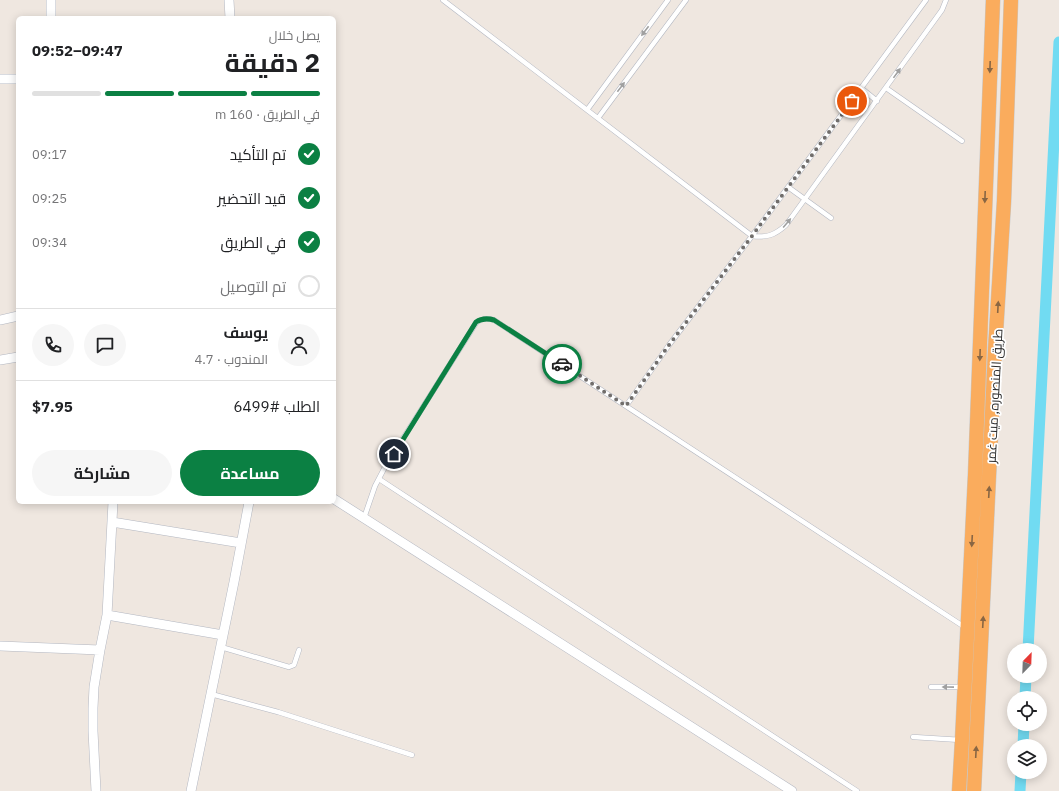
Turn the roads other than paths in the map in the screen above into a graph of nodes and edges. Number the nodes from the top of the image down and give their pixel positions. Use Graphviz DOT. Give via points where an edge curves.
graph roads {
  1 [pos="51,0"];
  2 [pos="229,0"];
  3 [pos="443,0"];
  4 [pos="668,0"];
  5 [pos="686,0"];
  6 [pos="926,0"];
  7 [pos="946,0"];
  8 [pos="992,0"];
  9 [pos="1011,0"];
  10 [pos="51,16"];
  11 [pos="230,16"];
  12 [pos="990,42"];
  13 [pos="1010,44"];
  14 [pos="0,79"];
  15 [pos="16,79"];
  16 [pos="861,88"];
  17 [pos="886,88"];
  18 [pos="877,101"];
  19 [pos="587,110"];
  20 [pos="598,118"];
  21 [pos="962,141"];
  22 [pos="788,187"];
  23 [pos="805,199"];
  24 [pos="831,218"];
  25 [pos="752,236"];
  26 [pos="16,316"];
  27 [pos="0,320"];
  28 [pos="16,357"];
  29 [pos="0,360"];
  30 [pos="626,406"];
  31 [pos="379,479"];
  32 [pos="336,499"];
  33 [pos="113,504"];
  34 [pos="249,504"];
  35 [pos="364,518"];
  36 [pos="112,522"];
  37 [pos="241,543"];
  38 [pos="107,615"];
  39 [pos="968,629"];
  40 [pos="223,635"];
  41 [pos="0,646"];
  42 [pos="221,647"];
  43 [pos="100,650"];
  44 [pos="299,650"];
  45 [pos="931,687"];
  46 [pos="965,687"];
  47 [pos="211,694"];
  48 [pos="913,737"];
  49 [pos="962,740"];
  50 [pos="412,755"];
  51 [pos="96,791"];
  52 [pos="191,791"];
  53 [pos="792,791"];
  54 [pos="857,791"];
  55 [pos="959,791"];
  56 [pos="974,791"];
  1 -- 10 [label="street"];
  2 -- 11 [label="street"];
  3 -- 19 [label="lane"];
  4 -- 19 [label="lane, one-way"];
  20 -- 5 [label="lane, one-way"];
  6 -- 16 [label="lane"];
  17 -- 7 [label="lane, one-way" via="942,10"];
  8 -- 12 [label="highway, طريق المنصوره, ميت غمر"];
  9 -- 13 [label="highway, طريق المنصوره, ميت غمر"];
  12 -- 13 [label="highway"];
  12 -- 39 [label="highway, طريق المنصوره, ميت غمر, one-way"];
  56 -- 13 [label="highway, طريق المنصوره, ميت غمر, one-way"];
  14 -- 15 [label="street"];
  16 -- 18 [label="lane"];
  16 -- 22 [label="lane"];
  17 -- 18 [label="lane"];
  17 -- 21 [label="lane"];
  18 -- 23 [label="lane"];
  19 -- 20 [label="lane"];
  20 -- 25 [label="lane"];
  22 -- 23 [label="lane"];
  22 -- 25 [label="lane"];
  23 -- 24 [label="lane"];
  25 -- 23 [label="lane, one-way" via="761,237 779,232"];
  25 -- 30 [label="lane"];
  26 -- 27 [label="street"];
  28 -- 29 [label="street"];
  30 -- 31 [label="lane" via="494,320 485,318 476,322"];
  30 -- 39 [label="lane"];
  31 -- 35 [label="lane"];
  31 -- 54 [label="lane"];
  32 -- 35 [label="street"];
  33 -- 36 [label="street"];
  34 -- 37 [label="street"];
  35 -- 53 [label="street"];
  36 -- 37 [label="street"];
  36 -- 38 [label="street"];
  37 -- 40 [label="street"];
  38 -- 40 [label="street"];
  38 -- 43 [label="street"];
  39 -- 46 [label="highway, طريق المنصوره, ميت غمر"];
  40 -- 42 [label="street"];
  41 -- 43 [label="street"];
  42 -- 44 [label="lane" via="289,667 294,665"];
  42 -- 47 [label="street"];
  43 -- 51 [label="street" via="93,708"];
  46 -- 45 [label="lane, one-way"];
  46 -- 49 [label="highway, طريق المنصوره, ميت غمر"];
  47 -- 50 [label="lane" via="268,709"];
  47 -- 52 [label="street"];
  48 -- 49 [label="lane"];
  49 -- 55 [label="highway, طريق المنصوره, ميت غمر"];
}
